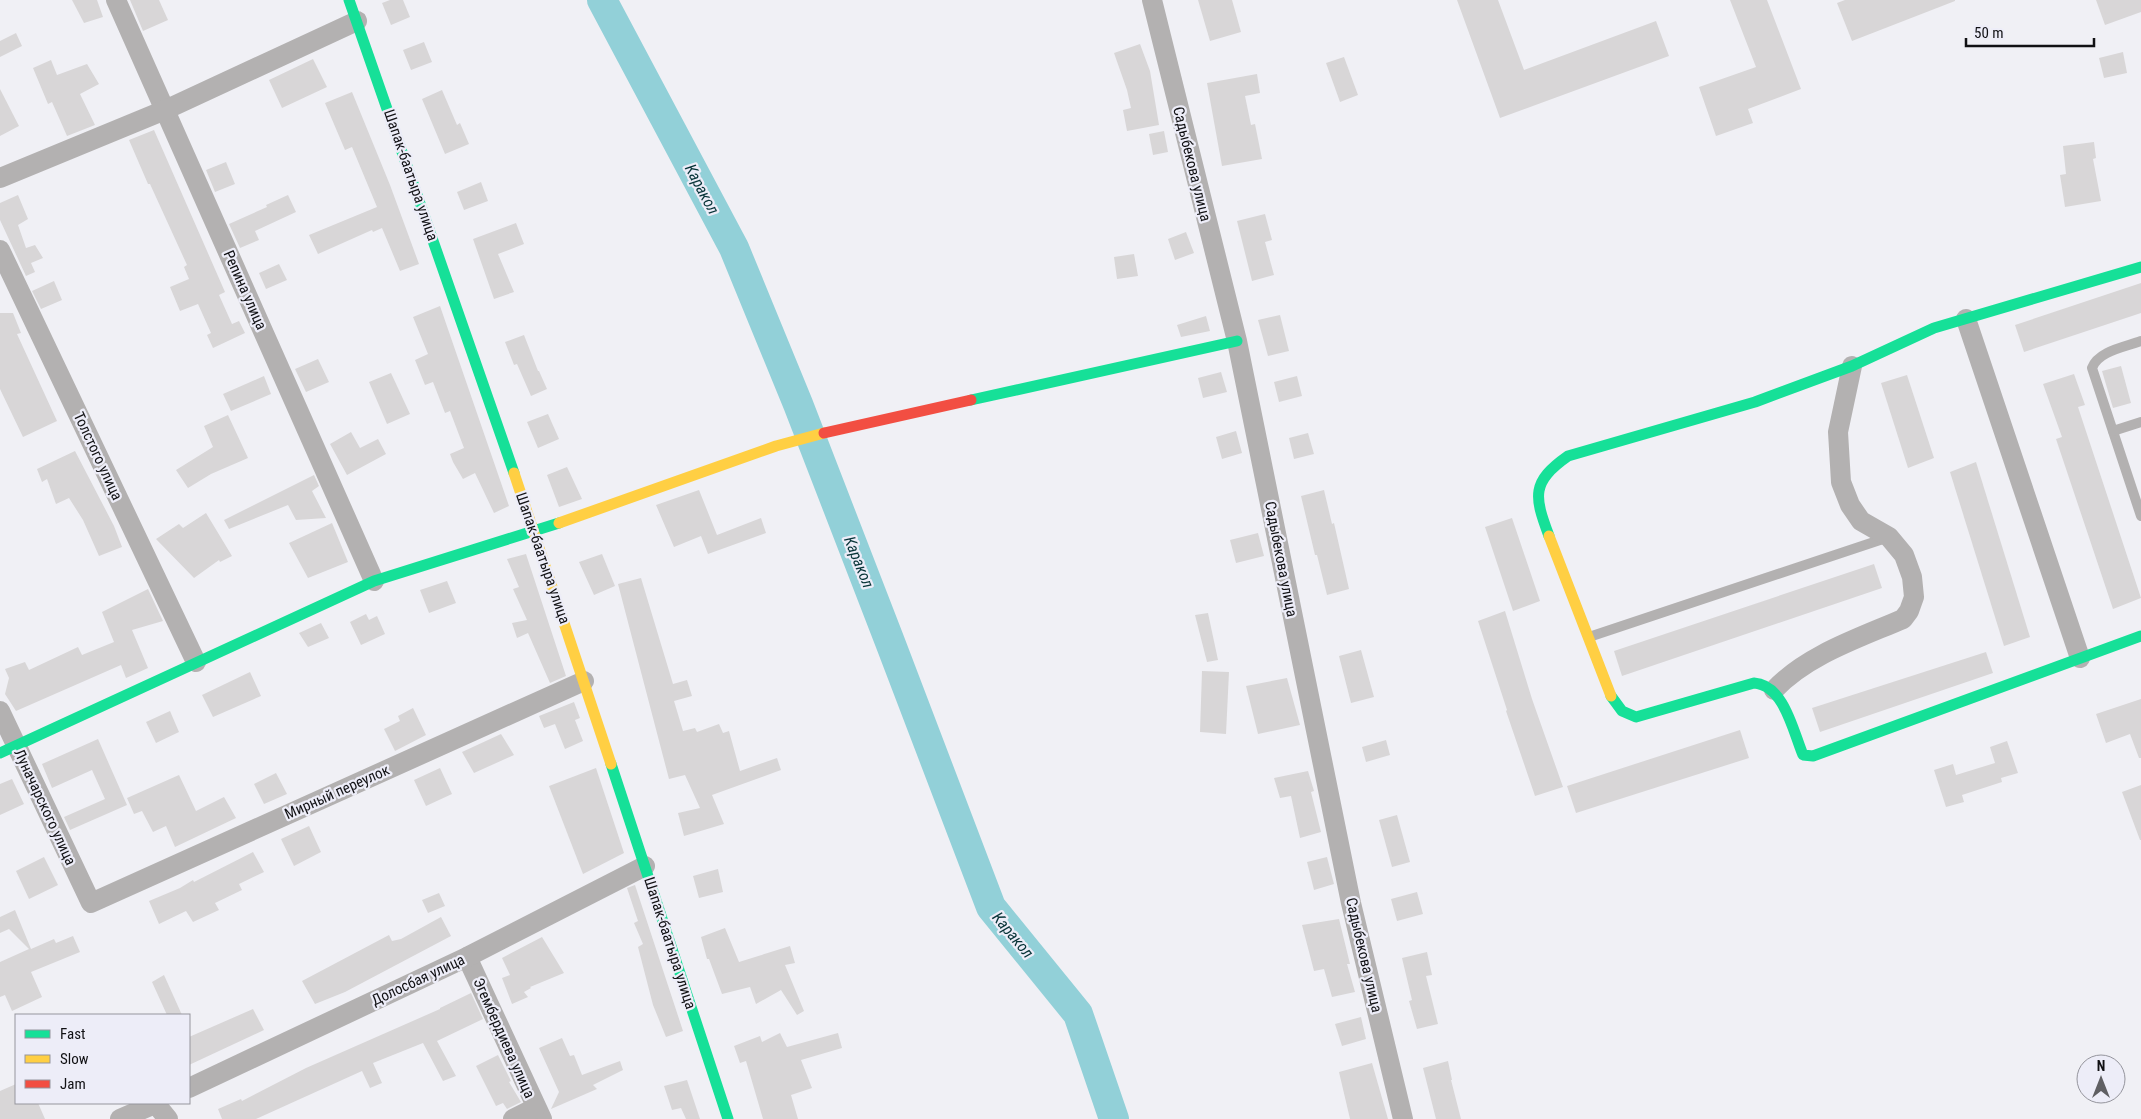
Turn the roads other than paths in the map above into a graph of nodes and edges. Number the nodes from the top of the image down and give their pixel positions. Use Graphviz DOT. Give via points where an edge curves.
graph roads {
  1 [pos="116,0"];
  2 [pos="349,0"];
  3 [pos="1152,0"];
  4 [pos="358,21"];
  5 [pos="165,110"];
  6 [pos="0,178"];
  7 [pos="0,250"];
  8 [pos="2141,266"];
  9 [pos="1966,319"];
  10 [pos="1237,341"];
  11 [pos="2141,341"];
  12 [pos="1852,366"];
  13 [pos="2141,422"];
  14 [pos="2113,431"];
  15 [pos="2141,516"];
  16 [pos="535,532"];
  17 [pos="1889,538"];
  18 [pos="374,580"];
  19 [pos="2141,636"];
  20 [pos="1588,638"];
  21 [pos="2080,658"];
  22 [pos="196,662"];
  23 [pos="584,681"];
  24 [pos="1774,690"];
  25 [pos="0,711"];
  26 [pos="8,749"];
  27 [pos="645,866"];
  28 [pos="91,903"];
  29 [pos="467,956"];
  30 [pos="190,1088"];
  31 [pos="154,1104"];
  32 [pos="157,1104"];
  33 [pos="539,1114"];
  34 [pos="120,1119"];
  35 [pos="168,1119"];
  36 [pos="513,1119"];
  37 [pos="728,1119"];
  38 [pos="1403,1119"];
  1 -- 5 [label="street, Репина улица"];
  2 -- 4 [label="street, Шапак-баатыра улица"];
  3 -- 10 [label="street, Садыбекова улица"];
  4 -- 5 [label="street"];
  4 -- 16 [label="street, Шапак-баатыра улица"];
  5 -- 6 [label="street"];
  5 -- 18 [label="street, Репина улица"];
  7 -- 22 [label="street, Толстого улица"];
  8 -- 9 [label="street"];
  9 -- 12 [label="street" via="1934,328"];
  9 -- 21 [label="street"];
  10 -- 16 [label="street" via="776,446"];
  10 -- 38 [label="street, Садыбекова улица" via="1351,903"];
  11 -- 14 [label="lane" via="2094,361 2092,368"];
  12 -- 17 [label="street" via="1838,432 1841,482 1850,506 1861,521"];
  12 -- 20 [label="street" via="1755,402 1568,456 1545,472 1538,489 1539,509"];
  13 -- 14 [label="lane"];
  14 -- 15 [label="lane"];
  16 -- 18 [label="street"];
  16 -- 23 [label="street, Шапак-баатыра улица"];
  17 -- 20 [label="lane"];
  17 -- 24 [label="street" via="1904,555 1912,577 1914,597 1903,619 1831,651 1786,677"];
  18 -- 22 [label="street"];
  19 -- 21 [label="street"];
  20 -- 24 [label="street" via="1612,699 1628,716 1636,717 1754,683 1762,683"];
  21 -- 24 [label="street" via="1813,756 1803,755"];
  22 -- 26 [label="street"];
  23 -- 27 [label="street, Шапак-баатыра улица"];
  23 -- 28 [label="street, Мирный переулок"];
  25 -- 26 [label="street, Луначарского улица"];
  26 -- 28 [label="street, Луначарского улица"];
  27 -- 29 [label="street, Долосбая улица"];
  27 -- 37 [label="street, Шапак-баатыра улица"];
  29 -- 30 [label="street, Долосбая улица"];
  29 -- 33 [label="street, Эгембердиева улица"];
  31 -- 34 [label="street"];
  32 -- 35 [label="street"];
  33 -- 36 [label="street"];
}
